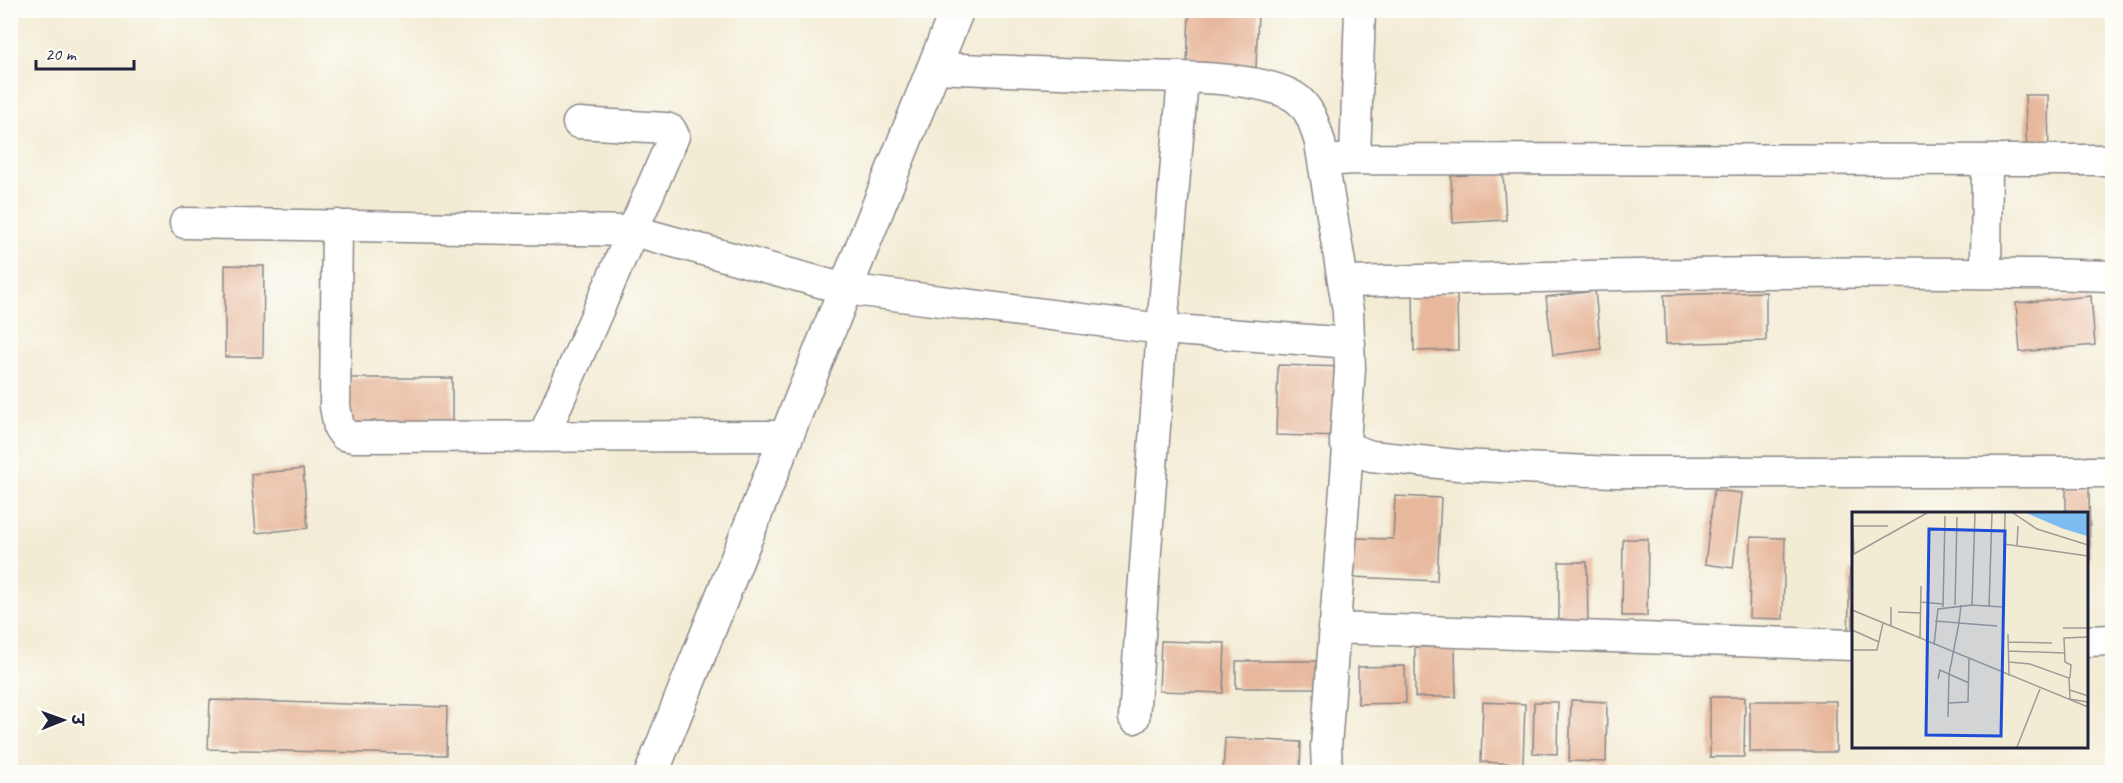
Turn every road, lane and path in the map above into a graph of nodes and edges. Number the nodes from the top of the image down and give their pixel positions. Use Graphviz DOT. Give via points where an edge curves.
graph roads {
  1 [pos="957,10"];
  2 [pos="1360,10"];
  3 [pos="934,68"];
  4 [pos="1183,78"];
  5 [pos="578,123"];
  6 [pos="1355,159"];
  7 [pos="1987,160"];
  8 [pos="2112,160"];
  9 [pos="1323,161"];
  10 [pos="185,223"];
  11 [pos="337,225"];
  12 [pos="634,231"];
  13 [pos="1986,272"];
  14 [pos="2112,276"];
  15 [pos="1344,282"];
  16 [pos="845,289"];
  17 [pos="1162,329"];
  18 [pos="1350,343"];
  19 [pos="788,436"];
  20 [pos="543,437"];
  21 [pos="1347,448"];
  22 [pos="2112,472"];
  23 [pos="1334,628"];
  24 [pos="2112,640"];
  25 [pos="2087,641"];
  26 [pos="1852,645"];
  27 [pos="1134,718"];
  28 [pos="652,772"];
  29 [pos="1327,772"];
  1 -- 3 [label="street"];
  2 -- 6 [label="street"];
  3 -- 4 [label="street"];
  3 -- 16 [label="street"];
  4 -- 9 [label="street" via="1258,84 1295,97 1314,122"];
  4 -- 17 [label="street"];
  5 -- 12 [label="street" via="671,130 670,147"];
  6 -- 7 [label="street"];
  6 -- 9 [label="street"];
  7 -- 8 [label="street"];
  7 -- 13 [label="street"];
  9 -- 15 [label="street"];
  10 -- 11 [label="street"];
  11 -- 12 [label="street"];
  11 -- 20 [label="street" via="335,406 344,435"];
  12 -- 16 [label="street"];
  12 -- 20 [label="street"];
  13 -- 14 [label="street"];
  13 -- 15 [label="street" via="1652,273"];
  15 -- 18 [label="street"];
  16 -- 17 [label="street"];
  16 -- 19 [label="street"];
  17 -- 18 [label="street"];
  17 -- 27 [label="street"];
  18 -- 21 [label="street"];
  19 -- 20 [label="street"];
  19 -- 28 [label="street"];
  21 -- 22 [label="street" via="1371,456 1458,465 1614,472"];
  21 -- 23 [label="street"];
  23 -- 26 [label="street"];
  23 -- 29 [label="street"];
  24 -- 25 [label="street"];
}
